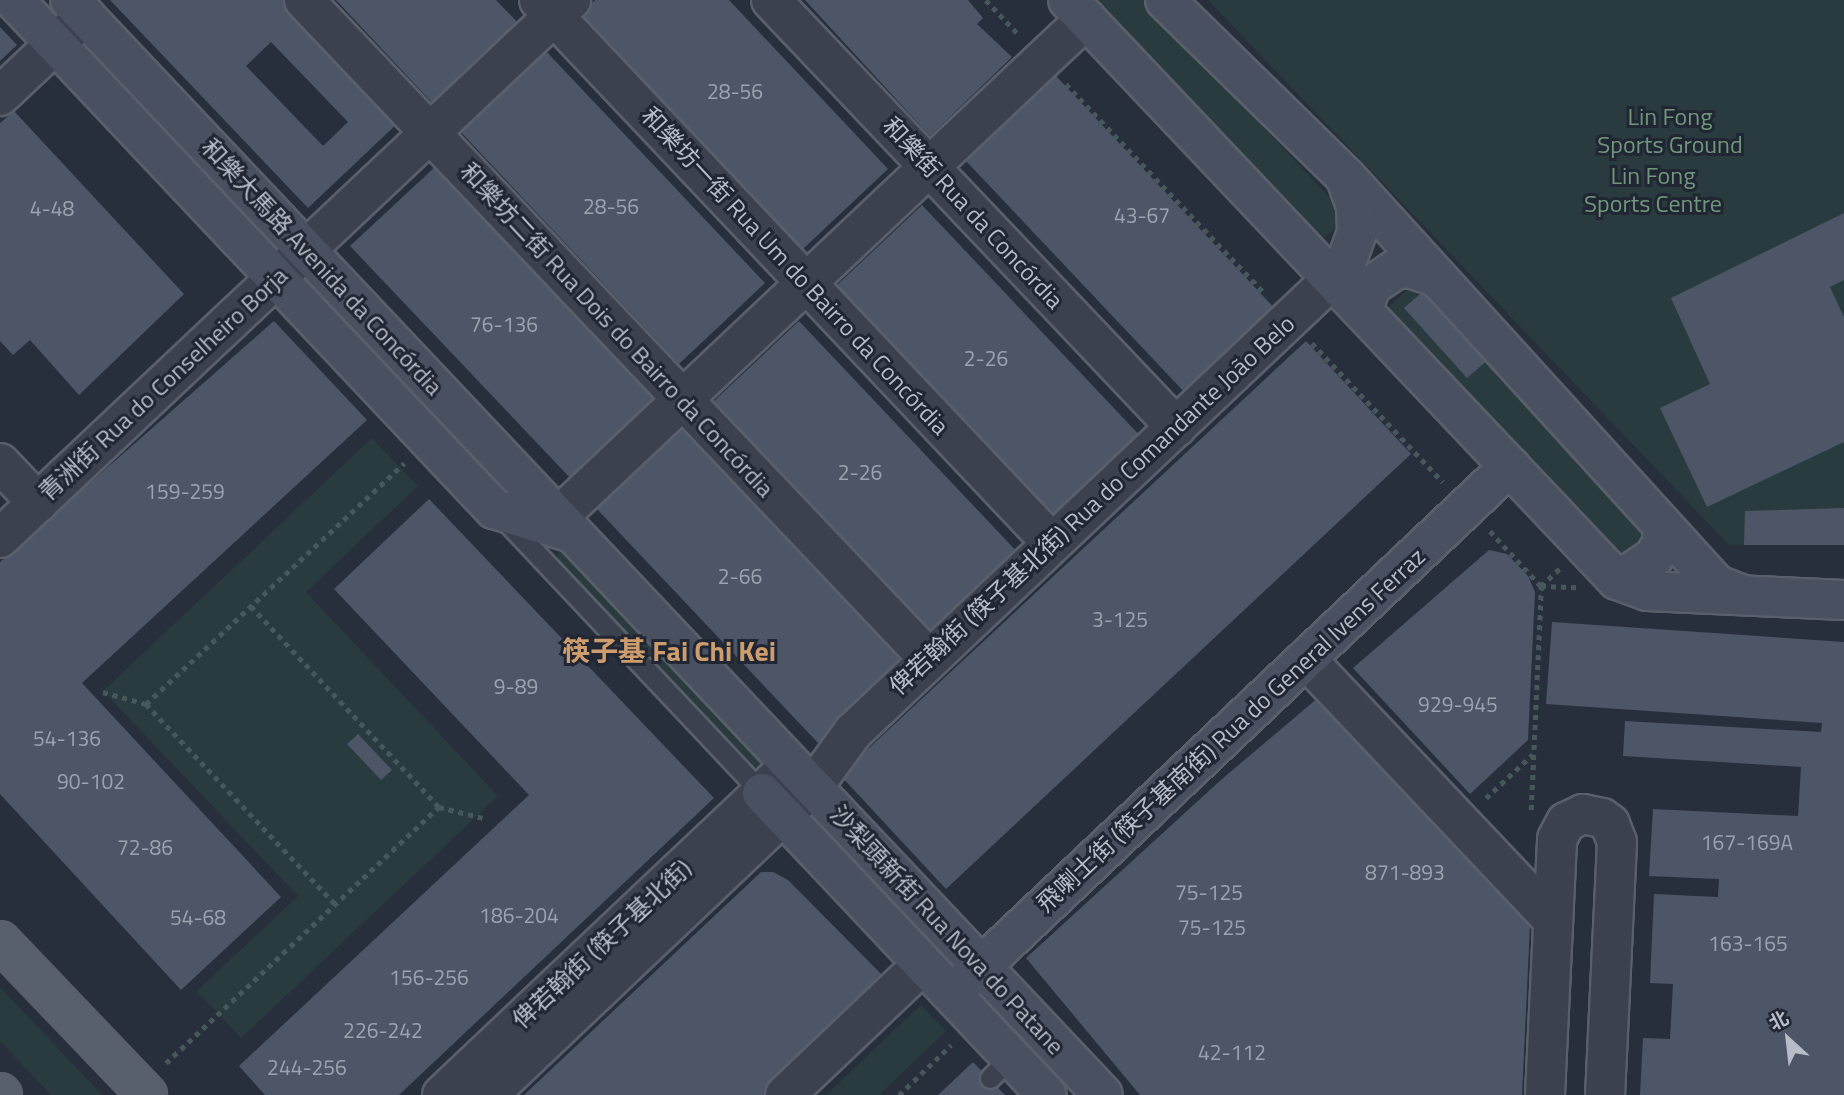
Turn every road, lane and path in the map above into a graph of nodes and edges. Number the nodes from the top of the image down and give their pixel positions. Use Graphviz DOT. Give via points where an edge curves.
graph roads {
  1 [pos="14,0"];
  2 [pos="304,0"];
  3 [pos="771,0"];
  4 [pos="1165,0"];
  5 [pos="555,5"];
  6 [pos="78,8"];
  7 [pos="1077,10"];
  8 [pos="55,44"];
  9 [pos="0,96"];
  10 [pos="430,133"];
  11 [pos="930,167"];
  12 [pos="1346,177"];
  13 [pos="306,250"];
  14 [pos="276,278"];
  15 [pos="1437,278"];
  16 [pos="1332,279"];
  17 [pos="807,283"];
  18 [pos="1363,310"];
  19 [pos="683,400"];
  20 [pos="1175,427"];
  21 [pos="428,439"];
  22 [pos="0,463"];
  23 [pos="1510,466"];
  24 [pos="38,503"];
  25 [pos="494,509"];
  26 [pos="566,525"];
  27 [pos="1663,528"];
  28 [pos="0,538"];
  29 [pos="1052,543"];
  30 [pos="1613,575"];
  31 [pos="1541,586"];
  32 [pos="1746,595"];
  33 [pos="1844,600"];
  34 [pos="251,606"];
  35 [pos="929,659"];
  36 [pos="1306,659"];
  37 [pos="103,692"];
  38 [pos="146,704"];
  39 [pos="802,776"];
  40 [pos="773,804"];
  41 [pos="439,807"];
  42 [pos="483,818"];
  43 [pos="1461,822"];
  44 [pos="335,904"];
  45 [pos="1553,920"];
  46 [pos="0,941"];
  47 [pos="923,964"];
  48 [pos="982,966"];
  49 [pos="990,1045"];
  50 [pos="143,1091"];
  51 [pos="442,1095"];
  52 [pos="488,1095"];
  53 [pos="785,1095"];
  54 [pos="899,1095"];
  55 [pos="1047,1095"];
  56 [pos="1103,1095"];
  57 [pos="1545,1095"];
  58 [pos="1605,1095"];
  1 -- 8 [label="street, 和樂大馬路 Avenida da Concórdia"];
  2 -- 10 [label="street, 和樂坊二街 Rua Dois do Bairro da Concórdia"];
  3 -- 11 [label="street, 和樂街 Rua da Concórdia"];
  4 -- 12 [label="street"];
  5 -- 10 [label="street, 青洲街 Rua do Conselheiro Borja"];
  5 -- 17 [label="street, 和樂坊一街 Rua Um do Bairro da Concórdia"];
  6 -- 8 [label="street"];
  6 -- 13 [label="street, 和樂大馬路 Avenida da Concórdia"];
  7 -- 11 [label="street"];
  7 -- 16 [label="street"];
  8 -- 9 [label="street"];
  8 -- 14 [label="street, 和樂大馬路 Avenida da Concórdia"];
  10 -- 13 [label="street, 青洲街 Rua do Conselheiro Borja"];
  10 -- 19 [label="street, 和樂坊二街 Rua Dois do Bairro da Concórdia"];
  11 -- 17 [label="street"];
  11 -- 20 [label="street, 和樂街 Rua da Concórdia"];
  12 -- 15 [label="street"];
  12 -- 16 [label="street" via="1356,205 1357,232 1348,257"];
  13 -- 14 [label="street, 青洲街 Rua do Conselheiro Borja"];
  13 -- 26 [label="street, 和樂大馬路 Avenida da Concórdia"];
  14 -- 21 [label="street, 和樂大馬路 Avenida da Concórdia"];
  14 -- 24 [label="street, 青洲街 Rua do Conselheiro Borja"];
  15 -- 18 [label="street" via="1409,268 1381,276 1364,299"];
  15 -- 27 [label="street"];
  16 -- 18 [label="street"];
  16 -- 20 [label="street, 俾若翰街 (筷子基北街) Rua do Comandante João Belo"];
  17 -- 19 [label="street"];
  17 -- 29 [label="street, 和樂坊一街 Rua Um do Bairro da Concórdia"];
  18 -- 23 [label="street"];
  19 -- 26 [label="street"];
  19 -- 35 [label="street, 和樂坊二街 Rua Dois do Bairro da Concórdia"];
  20 -- 29 [label="street, 俾若翰街 (筷子基北街) Rua do Comandante João Belo"];
  21 -- 25 [label="street, 和樂大馬路 Avenida da Concórdia"];
  21 -- 34 [label="path"];
  22 -- 24 [label="street"];
  23 -- 30 [label="street"];
  23 -- 36 [label="street, 飛喇士街 (筷子基南街) Rua do General Ivens Ferraz"];
  24 -- 28 [label="street, 青洲街 Rua do Conselheiro Borja"];
  25 -- 26 [label="street, 和樂大馬路 Avenida da Concórdia"];
  25 -- 40 [label="lane, 和樂大馬路 Avenida da Concórdia"];
  26 -- 39 [label="street, 和樂大馬路 Avenida da Concórdia"];
  27 -- 30 [label="street" via="1654,557 1629,575"];
  27 -- 32 [label="street" via="1717,585"];
  29 -- 35 [label="street, 俾若翰街 (筷子基北街) Rua do Comandante João Belo"];
  30 -- 32 [label="street" via="1647,591"];
  31 -- 43 [label="path" via="1534,753"];
  32 -- 33 [label="street"];
  34 -- 38 [label="path"];
  34 -- 41 [label="path"];
  35 -- 39 [label="street, 俾若翰街 (筷子基北街) Rua do Comandante João Belo"];
  36 -- 43 [label="street"];
  36 -- 48 [label="street, 飛喇士街 (筷子基南街) Rua do General Ivens Ferraz"];
  37 -- 38 [label="path"];
  38 -- 44 [label="path"];
  39 -- 40 [label="street, 俾若翰街 (筷子基北街) Rua do Comandante João Belo"];
  39 -- 48 [label="street, 沙梨頭新街 Rua Nova do Patane"];
  40 -- 47 [label="street, 沙梨頭新街 Rua Nova do Patane"];
  40 -- 51 [label="street, 俾若翰街 (筷子基北街)"];
  40 -- 52 [label="street"];
  41 -- 42 [label="path"];
  41 -- 44 [label="path"];
  43 -- 45 [label="street"];
  44 -- 50 [label="path"];
  45 -- 57 [label="street"];
  45 -- 58 [label="street" via="1560,830 1583,814 1602,818 1610,824 1617,842"];
  46 -- 50 [label="main road"];
  47 -- 49 [label="street, 沙梨頭新街 Rua Nova do Patane"];
  47 -- 53 [label="street"];
  48 -- 49 [label="street, 飛喇士街 (筷子基南街) Rua do General Ivens Ferraz"];
  48 -- 56 [label="street, 沙梨頭新街 Rua Nova do Patane"];
  49 -- 54 [label="path"];
  49 -- 55 [label="street, 沙梨頭新街 Rua Nova do Patane"];
}
